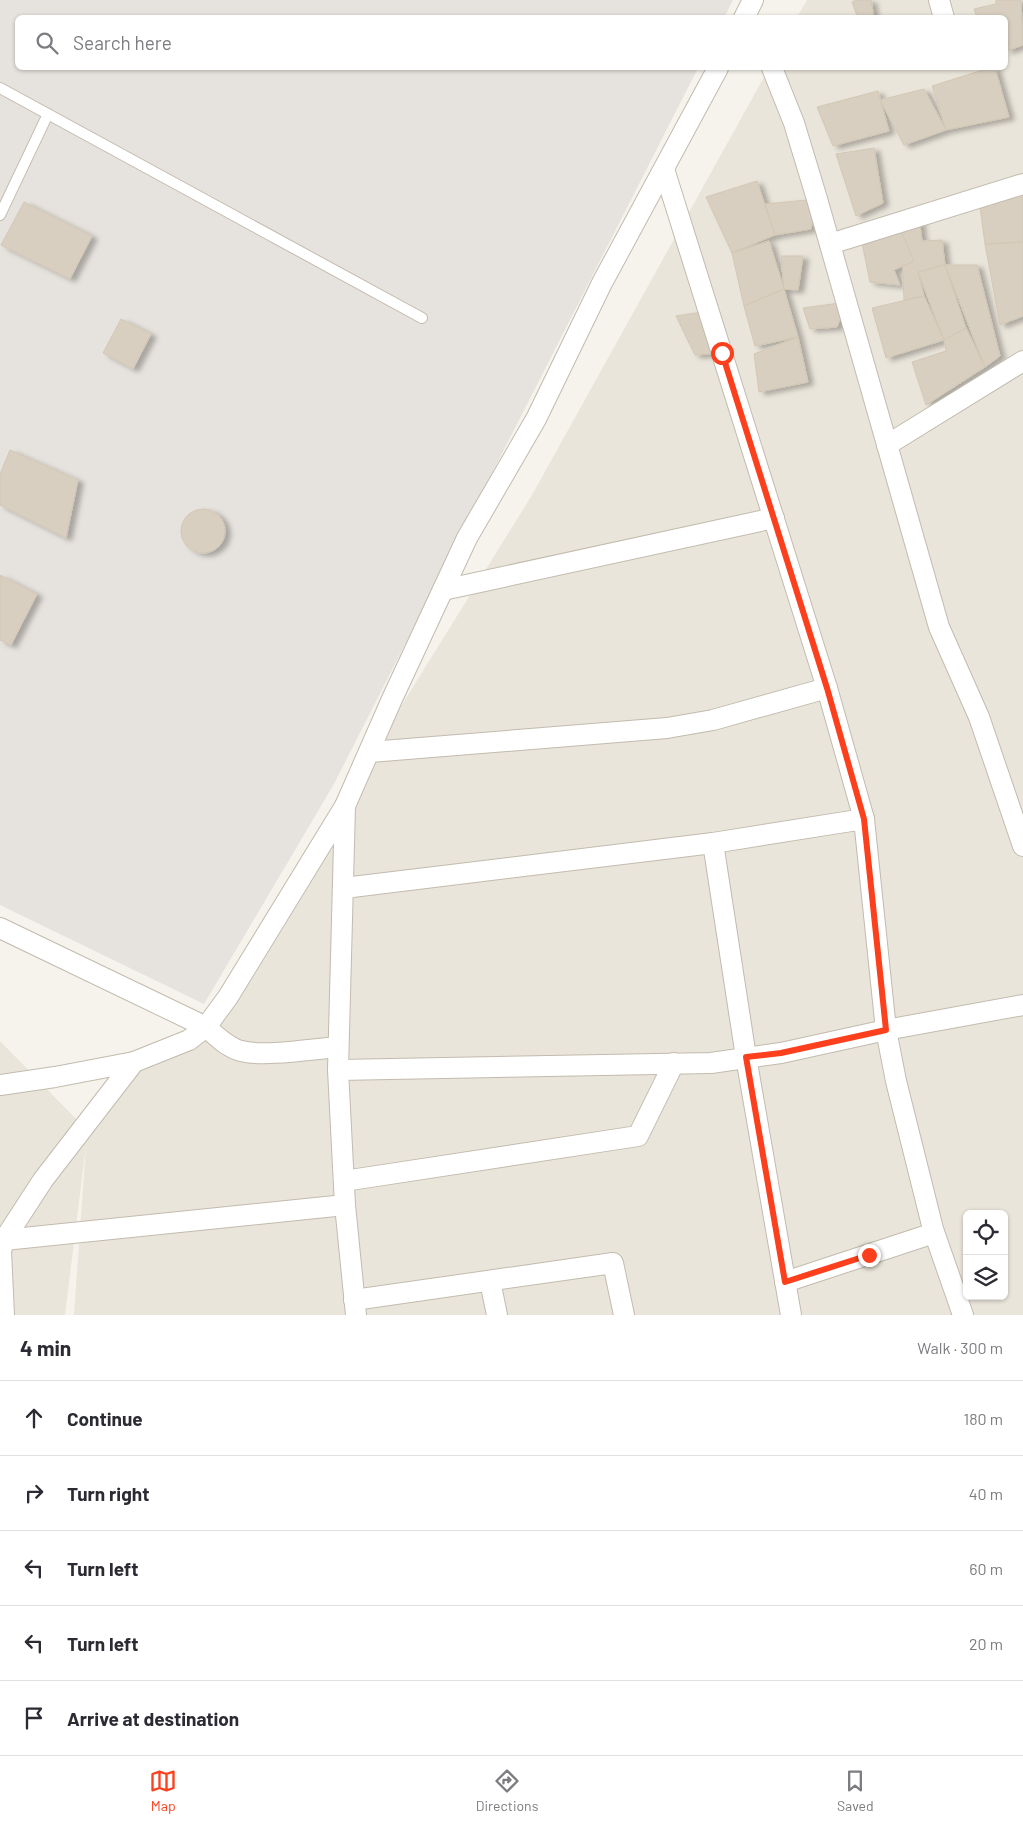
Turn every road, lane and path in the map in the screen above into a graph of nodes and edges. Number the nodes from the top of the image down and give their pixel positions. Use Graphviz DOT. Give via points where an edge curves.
graph roads {
  1 [pos="940,0"];
  2 [pos="943,15"];
  3 [pos="717,70"];
  4 [pos="773,70"];
  5 [pos="0,88"];
  6 [pos="48,114"];
  7 [pos="664,169"];
  8 [pos="1023,184"];
  9 [pos="0,215"];
  10 [pos="830,244"];
  11 [pos="422,318"];
  12 [pos="1023,361"];
  13 [pos="887,445"];
  14 [pos="774,518"];
  15 [pos="443,590"];
  16 [pos="827,688"];
  17 [pos="370,752"];
  18 [pos="345,806"];
  19 [pos="864,819"];
  20 [pos="713,843"];
  21 [pos="1023,846"];
  22 [pos="344,888"];
  23 [pos="0,928"];
  24 [pos="1023,1004"];
  25 [pos="206,1027"];
  26 [pos="886,1030"];
  27 [pos="338,1047"];
  28 [pos="746,1057"];
  29 [pos="134,1062"];
  30 [pos="674,1063"];
  31 [pos="338,1070"];
  32 [pos="0,1085"];
  33 [pos="344,1181"];
  34 [pos="344,1205"];
  35 [pos="934,1233"];
  36 [pos="4,1240"];
  37 [pos="490,1281"];
  38 [pos="785,1282"];
  39 [pos="355,1308"];
  40 [pos="2,1314"];
  41 [pos="497,1315"];
  42 [pos="624,1315"];
  43 [pos="791,1315"];
  44 [pos="964,1315"];
  1 -- 2 [label="street"];
  3 -- 7 [label="street"];
  4 -- 10 [label="street" via="794,123"];
  5 -- 6 [label="lane"];
  6 -- 9 [label="lane"];
  6 -- 11 [label="lane"];
  7 -- 14 [label="street"];
  7 -- 15 [label="street" via="602,283 536,419 467,538"];
  8 -- 10 [label="street"];
  10 -- 13 [label="street"];
  12 -- 13 [label="street"];
  13 -- 21 [label="street" via="939,627 980,717"];
  14 -- 15 [label="street"];
  14 -- 16 [label="street"];
  15 -- 17 [label="street"];
  16 -- 17 [label="street" via="713,720 667,728"];
  16 -- 19 [label="street"];
  17 -- 18 [label="street"];
  18 -- 22 [label="street"];
  18 -- 25 [label="street" via="228,997"];
  19 -- 20 [label="street"];
  19 -- 26 [label="street"];
  20 -- 22 [label="street"];
  20 -- 28 [label="street"];
  22 -- 27 [label="street"];
  23 -- 25 [label="street"];
  24 -- 26 [label="street"];
  25 -- 27 [label="street" via="241,1051 260,1053"];
  25 -- 29 [label="street" via="189,1040"];
  26 -- 28 [label="street" via="781,1053"];
  26 -- 35 [label="street"];
  27 -- 31 [label="street"];
  28 -- 30 [label="street" via="711,1063"];
  28 -- 38 [label="street"];
  29 -- 32 [label="street"];
  29 -- 36 [label="street" via="43,1180"];
  30 -- 31 [label="street"];
  30 -- 33 [label="street" via="638,1136"];
  31 -- 33 [label="street"];
  33 -- 34 [label="street"];
  34 -- 36 [label="street"];
  34 -- 39 [label="street"];
  35 -- 38 [label="street"];
  35 -- 44 [label="street"];
  36 -- 40 [label="street"];
  37 -- 39 [label="street"];
  37 -- 41 [label="street"];
  37 -- 42 [label="street" via="612,1263"];
  38 -- 43 [label="street"];
}
